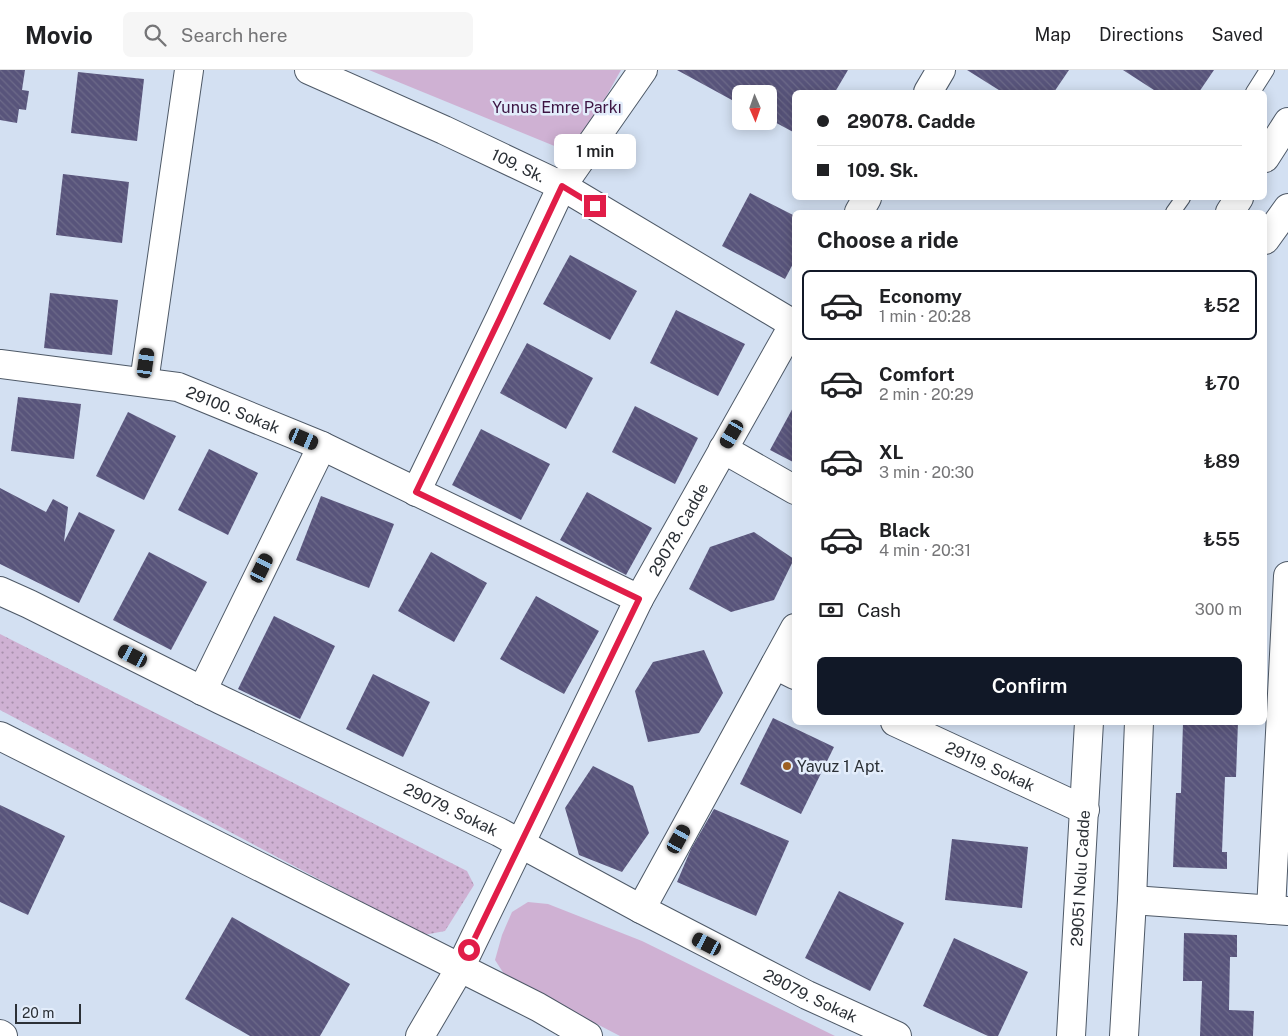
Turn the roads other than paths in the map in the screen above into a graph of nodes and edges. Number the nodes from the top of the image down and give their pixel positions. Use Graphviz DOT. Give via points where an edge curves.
graph roads {
  1 [pos="189,70"];
  2 [pos="309,70"];
  3 [pos="643,70"];
  4 [pos="941,70"];
  5 [pos="1267,70"];
  6 [pos="929,90"];
  7 [pos="1254,90"];
  8 [pos="1288,122"];
  9 [pos="1267,155"];
  10 [pos="562,186"];
  11 [pos="1288,208"];
  12 [pos="1267,237"];
  13 [pos="792,322"];
  14 [pos="792,329"];
  15 [pos="0,364"];
  16 [pos="144,382"];
  17 [pos="322,446"];
  18 [pos="723,449"];
  19 [pos="792,488"];
  20 [pos="416,492"];
  21 [pos="1288,576"];
  22 [pos="0,591"];
  23 [pos="639,599"];
  24 [pos="1279,619"];
  25 [pos="792,641"];
  26 [pos="785,670"];
  27 [pos="202,691"];
  28 [pos="1089,725"];
  29 [pos="1139,725"];
  30 [pos="909,726"];
  31 [pos="0,736"];
  32 [pos="1283,754"];
  33 [pos="1085,810"];
  34 [pos="521,843"];
  35 [pos="1132,900"];
  36 [pos="641,909"];
  37 [pos="1280,911"];
  38 [pos="460,968"];
  39 [pos="420,1036"];
  40 [pos="588,1036"];
  41 [pos="897,1036"];
  42 [pos="1071,1036"];
  43 [pos="1124,1036"];
  1 -- 16 [label="street"];
  2 -- 10 [label="street, 109. Sk."];
  3 -- 10 [label="street"];
  4 -- 6 [label="street"];
  5 -- 7 [label="lane"];
  8 -- 9 [label="street"];
  10 -- 13 [label="street, 109. Sk."];
  10 -- 20 [label="street"];
  11 -- 12 [label="street"];
  14 -- 18 [label="street, 29078. Cadde"];
  15 -- 16 [label="street, 29100. Sokak"];
  16 -- 17 [label="street, 29100. Sokak" via="178,386"];
  17 -- 20 [label="street, 29100. Sokak"];
  17 -- 27 [label="street"];
  18 -- 19 [label="street"];
  18 -- 23 [label="street, 29078. Cadde"];
  20 -- 23 [label="street, 29100. Sokak"];
  21 -- 24 [label="street"];
  22 -- 27 [label="street, 29079. Sokak"];
  23 -- 34 [label="street, 29078. Cadde"];
  24 -- 32 [label="street"];
  25 -- 26 [label="street"];
  26 -- 36 [label="street"];
  27 -- 34 [label="street, 29079. Sokak"];
  28 -- 33 [label="street, 29051 Nolu Cadde"];
  29 -- 35 [label="street"];
  30 -- 33 [label="street, 29119. Sokak"];
  31 -- 38 [label="street"];
  32 -- 37 [label="street"];
  33 -- 42 [label="street, 29051 Nolu Cadde"];
  34 -- 36 [label="street, 29079. Sokak"];
  34 -- 38 [label="street, 29078. Cadde"];
  35 -- 37 [label="street"];
  35 -- 43 [label="street"];
  36 -- 41 [label="street, 29079. Sokak" via="807,995"];
  38 -- 39 [label="street, 29078. Cadde"];
  38 -- 40 [label="street"];
}
